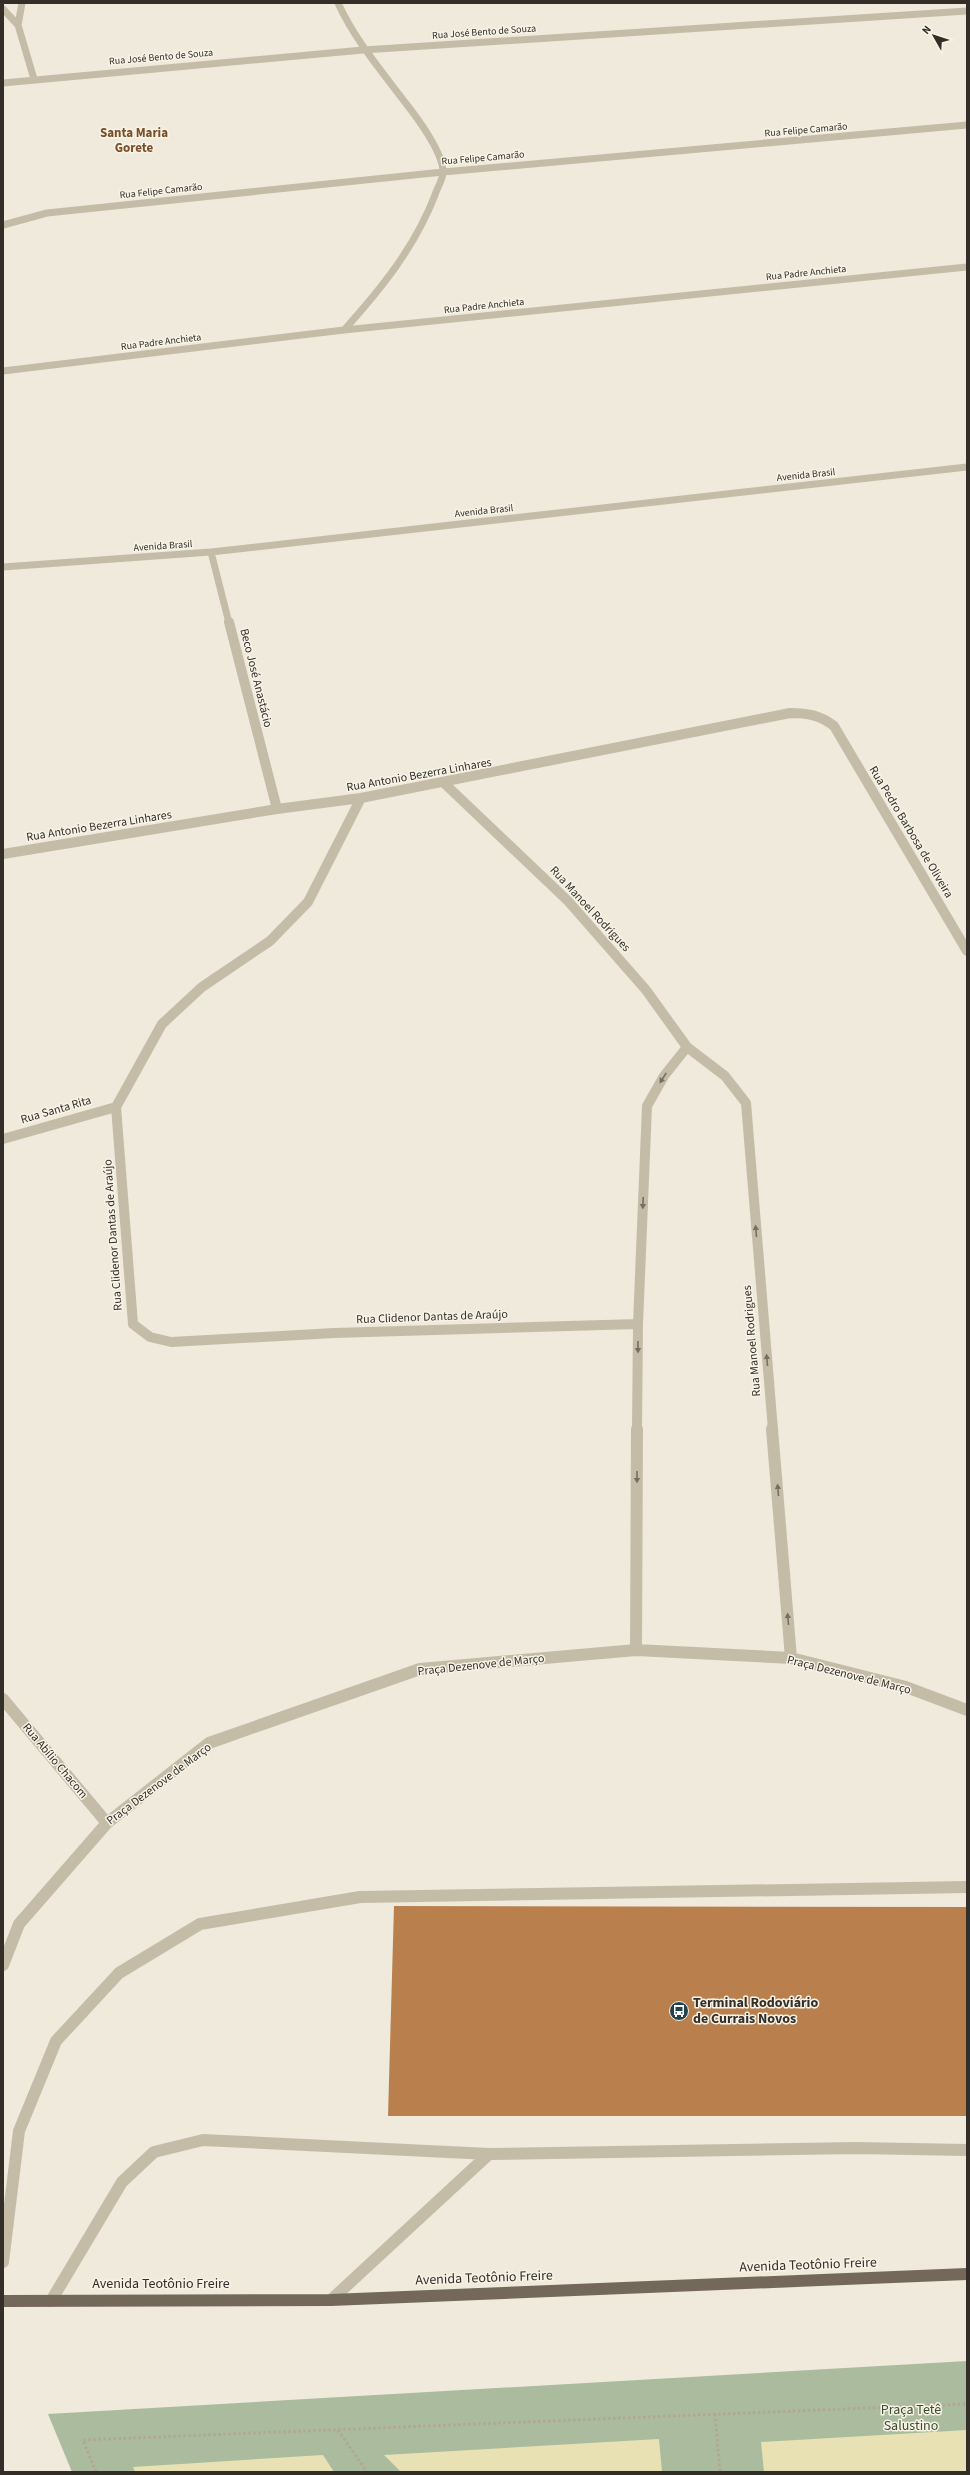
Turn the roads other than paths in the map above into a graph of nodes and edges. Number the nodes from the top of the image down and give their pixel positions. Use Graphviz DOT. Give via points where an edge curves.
graph roads {
  1 [pos="22,3"];
  2 [pos="338,3"];
  3 [pos="3,9"];
  4 [pos="967,11"];
  5 [pos="18,25"];
  6 [pos="363,50"];
  7 [pos="34,78"];
  8 [pos="3,83"];
  9 [pos="967,125"];
  10 [pos="443,172"];
  11 [pos="3,225"];
  12 [pos="967,267"];
  13 [pos="344,330"];
  14 [pos="3,370"];
  15 [pos="967,467"];
  16 [pos="211,552"];
  17 [pos="3,567"];
  18 [pos="834,726"];
  19 [pos="444,784"];
  20 [pos="361,798"];
  21 [pos="277,809"];
  22 [pos="3,854"];
  23 [pos="967,951"];
  24 [pos="687,1047"];
  25 [pos="116,1107"];
  26 [pos="3,1139"];
  27 [pos="638,1324"];
  28 [pos="636,1650"];
  29 [pos="791,1658"];
  30 [pos="3,1699"];
  31 [pos="967,1710"];
  32 [pos="107,1823"];
  33 [pos="967,1887"];
  34 [pos="3,1964"];
  35 [pos="964,2153"];
  36 [pos="490,2154"];
  37 [pos="3,2262"];
  38 [pos="967,2274"];
  39 [pos="331,2300"];
  40 [pos="3,2301"];
  41 [pos="51,2301"];
  1 -- 5 [label="street"];
  2 -- 6 [label="street" via="347,26"];
  3 -- 5 [label="street"];
  4 -- 6 [label="street, Rua José Bento de Souza"];
  5 -- 7 [label="street"];
  6 -- 7 [label="street, Rua José Bento de Souza"];
  6 -- 10 [label="street" via="415,116 437,155"];
  7 -- 8 [label="street, Rua José Bento de Souza"];
  9 -- 10 [label="street, Rua Felipe Camarão"];
  10 -- 11 [label="street, Rua Felipe Camarão" via="48,213"];
  10 -- 13 [label="street" via="433,203 409,248 388,281"];
  12 -- 13 [label="street, Rua Padre Anchieta"];
  13 -- 14 [label="street, Rua Padre Anchieta"];
  15 -- 16 [label="street, Avenida Brasil"];
  16 -- 17 [label="street, Avenida Brasil"];
  16 -- 21 [label="street, Beco José Anastácio"];
  18 -- 19 [label="street, Rua Antonio Bezerra Linhares" via="824,718 809,713 790,713"];
  18 -- 23 [label="street, Rua Pedro Barbosa de Oliveira"];
  19 -- 20 [label="street, Rua Antonio Bezerra Linhares"];
  19 -- 24 [label="street, Rua Manoel Rodrigues" via="568,901 646,990"];
  20 -- 21 [label="street, Rua Antonio Bezerra Linhares"];
  20 -- 25 [label="street" via="308,902 270,941 202,987 162,1024"];
  21 -- 22 [label="street, Rua Antonio Bezerra Linhares"];
  24 -- 27 [label="street, one-way" via="664,1076 647,1106"];
  29 -- 24 [label="street, Rua Manoel Rodrigues, one-way" via="746,1103 725,1076"];
  25 -- 26 [label="street, Rua Santa Rita"];
  25 -- 27 [label="street, Rua Clidenor Dantas de Araújo" via="132,1324 141,1333 155,1340 171,1342 334,1333"];
  27 -- 28 [label="street, one-way"];
  28 -- 29 [label="street, Praça Dezenove de Março"];
  28 -- 32 [label="street, Praça Dezenove de Março" via="420,1669 209,1743"];
  29 -- 31 [label="street, Praça Dezenove de Março" via="906,1687"];
  30 -- 32 [label="street, Rua Abílio Chacom"];
  32 -- 34 [label="street, Praça Dezenove de Março" via="19,1924"];
  33 -- 37 [label="street" via="360,1897 200,1924 119,1973 56,2041 19,2130"];
  35 -- 36 [label="street" via="856,2148"];
  36 -- 39 [label="street"];
  36 -- 41 [label="street" via="203,2140 154,2152 122,2182"];
  38 -- 39 [label="main road, Avenida Teotônio Freire"];
  39 -- 41 [label="main road, Avenida Teotônio Freire"];
  40 -- 41 [label="main road, Avenida Teotônio Freire"];
}
